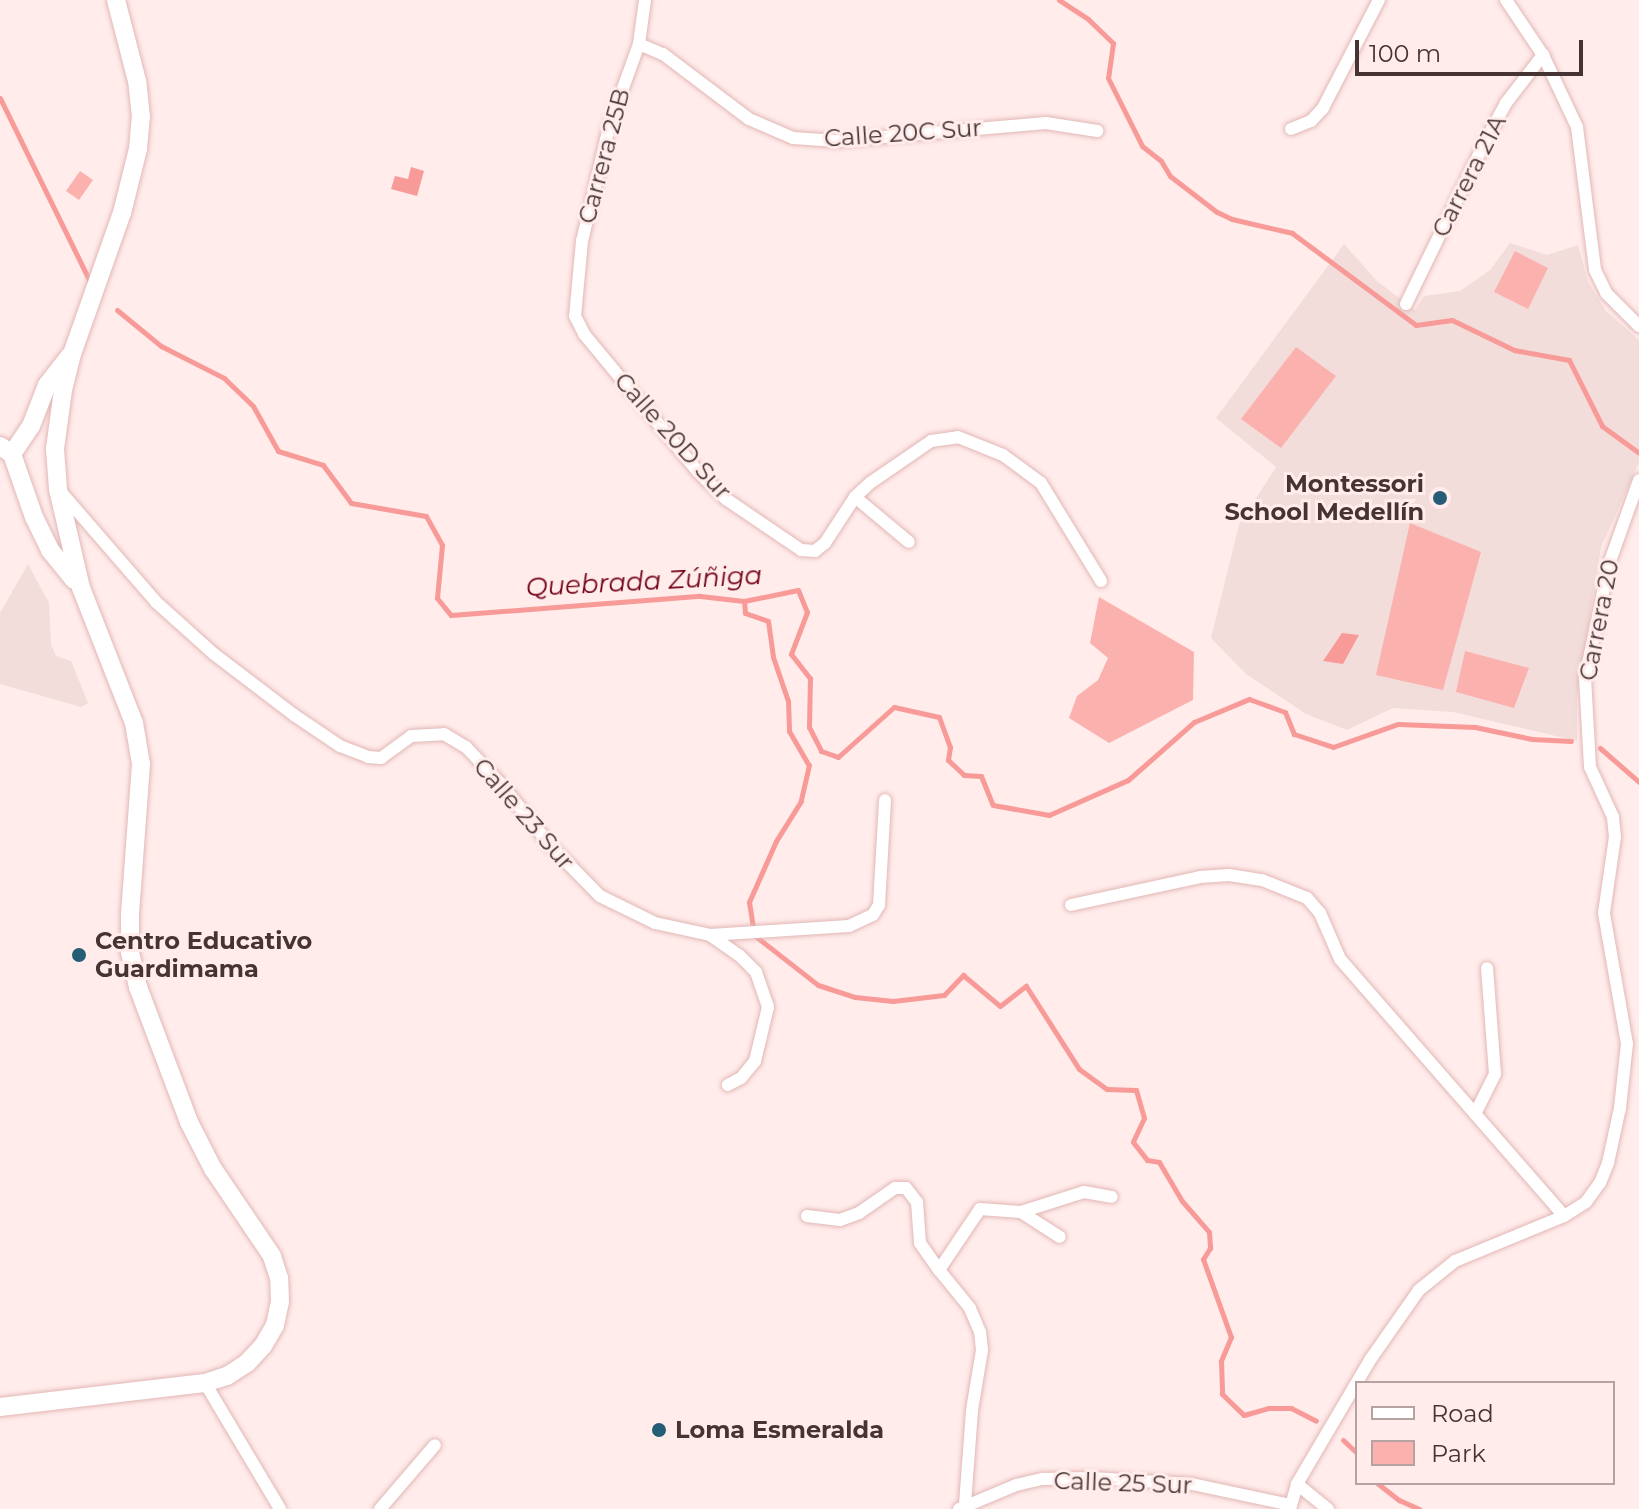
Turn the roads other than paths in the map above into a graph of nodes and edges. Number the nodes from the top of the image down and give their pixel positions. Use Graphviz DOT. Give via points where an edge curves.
graph roads {
  1 [pos="116,0"];
  2 [pos="645,0"];
  3 [pos="1379,0"];
  4 [pos="1506,0"];
  5 [pos="639,44"];
  6 [pos="1543,55"];
  7 [pos="1291,129"];
  8 [pos="1097,131"];
  9 [pos="1406,304"];
  10 [pos="575,316"];
  11 [pos="1639,326"];
  12 [pos="72,354"];
  13 [pos="6,450"];
  14 [pos="1639,480"];
  15 [pos="58,489"];
  16 [pos="855,497"];
  17 [pos="909,542"];
  18 [pos="1101,581"];
  19 [pos="81,588"];
  20 [pos="885,800"];
  21 [pos="1071,905"];
  22 [pos="710,935"];
  23 [pos="1487,968"];
  24 [pos="1633,1047"];
  25 [pos="728,1085"];
  26 [pos="1475,1114"];
  27 [pos="1112,1197"];
  28 [pos="1021,1212"];
  29 [pos="807,1216"];
  30 [pos="1564,1216"];
  31 [pos="1060,1237"];
  32 [pos="939,1270"];
  33 [pos="1358,1381"];
  34 [pos="205,1383"];
  35 [pos="1355,1386"];
  36 [pos="0,1407"];
  37 [pos="435,1445"];
  38 [pos="1297,1484"];
  39 [pos="962,1506"];
  40 [pos="1291,1507"];
  41 [pos="280,1509"];
  42 [pos="380,1509"];
  43 [pos="1328,1509"];
  1 -- 12 [label="street" via="137,81 138,149 122,213"];
  2 -- 5 [label="street, Carrera 25B"];
  3 -- 7 [label="street" via="1323,108 1311,121"];
  4 -- 6 [label="street"];
  5 -- 8 [label="street, Calle 20C Sur" via="663,54 749,119 793,138 837,141 1046,123"];
  5 -- 10 [label="street, Carrera 25B" via="593,184"];
  6 -- 9 [label="street, Carrera 21A" via="1493,127"];
  6 -- 11 [label="street" via="1577,127 1595,270 1606,293"];
  10 -- 16 [label="street, Calle 20D Sur" via="584,334 698,472 768,530 801,550 815,551"];
  12 -- 13 [label="street" via="47,385 31,426"];
  12 -- 15 [label="street" via="58,419"];
  13 -- 19 [label="street" via="50,550"];
  14 -- 24 [label="street, Carrera 20" via="1597,608 1584,707 1590,767 1613,817 1604,913"];
  15 -- 19 [label="street"];
  15 -- 22 [label="street, Calle 23 Sur" via="156,602 294,715 340,746 368,757 381,758 411,736 444,734 466,747 600,896 655,923"];
  16 -- 17 [label="street"];
  16 -- 18 [label="street, Calle 20D Sur" via="931,441 958,437 1003,455 1041,483"];
  19 -- 34 [label="street" via="129,708 141,764 130,914 130,951 138,987 189,1122 213,1169 272,1256 279,1278 275,1325 263,1346 227,1376"];
  20 -- 22 [label="street" via="879,905 873,915 849,926"];
  21 -- 26 [label="street" via="1214,876 1289,888 1320,913 1340,959"];
  22 -- 25 [label="street, Calle 23 Sur" via="756,972 768,1007 755,1061"];
  23 -- 26 [label="street" via="1495,1074"];
  24 -- 30 [label="street, Carrera 20" via="1608,1163 1586,1202"];
  26 -- 30 [label="street"];
  27 -- 28 [label="street" via="1084,1192"];
  28 -- 31 [label="street"];
  28 -- 32 [label="street" via="975,1212"];
  29 -- 32 [label="street" via="840,1220 895,1188 906,1188 917,1202 920,1243"];
  30 -- 33 [label="street, Carrera 20" via="1455,1261 1419,1290"];
  32 -- 39 [label="street" via="970,1308 982,1350"];
  34 -- 36 [label="street"];
  34 -- 41 [label="street"];
  35 -- 38 [label="street, Carrera 20"];
  37 -- 42 [label="street"];
  38 -- 40 [label="street, Carrera 20"];
  38 -- 43 [label="street"];
  39 -- 40 [label="street, Calle 25 Sur" via="1043,1479 1091,1478 1192,1484"];
}
